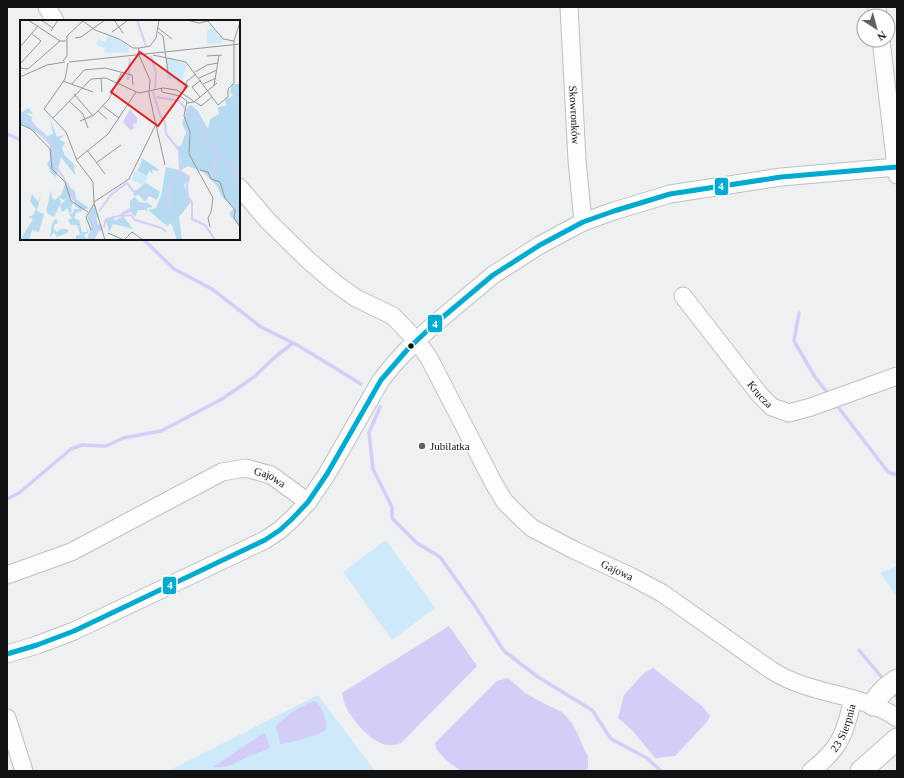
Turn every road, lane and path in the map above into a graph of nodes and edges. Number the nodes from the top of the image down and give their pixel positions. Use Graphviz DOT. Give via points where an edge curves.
graph roads {
  1 [pos="47,7"];
  2 [pos="569,7"];
  3 [pos="54,20"];
  4 [pos="882,48"];
  5 [pos="897,169"];
  6 [pos="240,188"];
  7 [pos="583,222"];
  8 [pos="683,296"];
  9 [pos="416,340"];
  10 [pos="897,376"];
  11 [pos="308,502"];
  12 [pos="7,575"];
  13 [pos="7,654"];
  14 [pos="897,680"];
  15 [pos="853,699"];
  16 [pos="873,705"];
  17 [pos="7,718"];
  18 [pos="896,718"];
  19 [pos="891,745"];
  20 [pos="24,771"];
  21 [pos="811,771"];
  22 [pos="861,771"];
  1 -- 3 [label="street"];
  2 -- 7 [label="street, Skowronków"];
  4 -- 5 [label="street"];
  5 -- 7 [label="street" via="781,176 670,194"];
  6 -- 9 [label="street, Gajowa" via="268,221 308,260 356,298 393,316"];
  7 -- 9 [label="street" via="540,245 493,275"];
  8 -- 10 [label="street, Krucza" via="772,407 789,413"];
  9 -- 11 [label="street" via="381,380"];
  9 -- 15 [label="street, Gajowa" via="429,358 505,502 532,528 662,593 786,679"];
  11 -- 12 [label="street, Gajowa" via="271,475 246,468 222,472 71,552"];
  11 -- 13 [label="street" via="280,530 265,540 74,631"];
  14 -- 16 [label="main road" via="878,695"];
  15 -- 16 [label="street, Gajowa"];
  15 -- 21 [label="street, 23 Sierpnia" via="843,733 836,746"];
  16 -- 18 [label="street, Gajowa"];
  17 -- 20 [label="street"];
  19 -- 22 [label="main road"];
}
